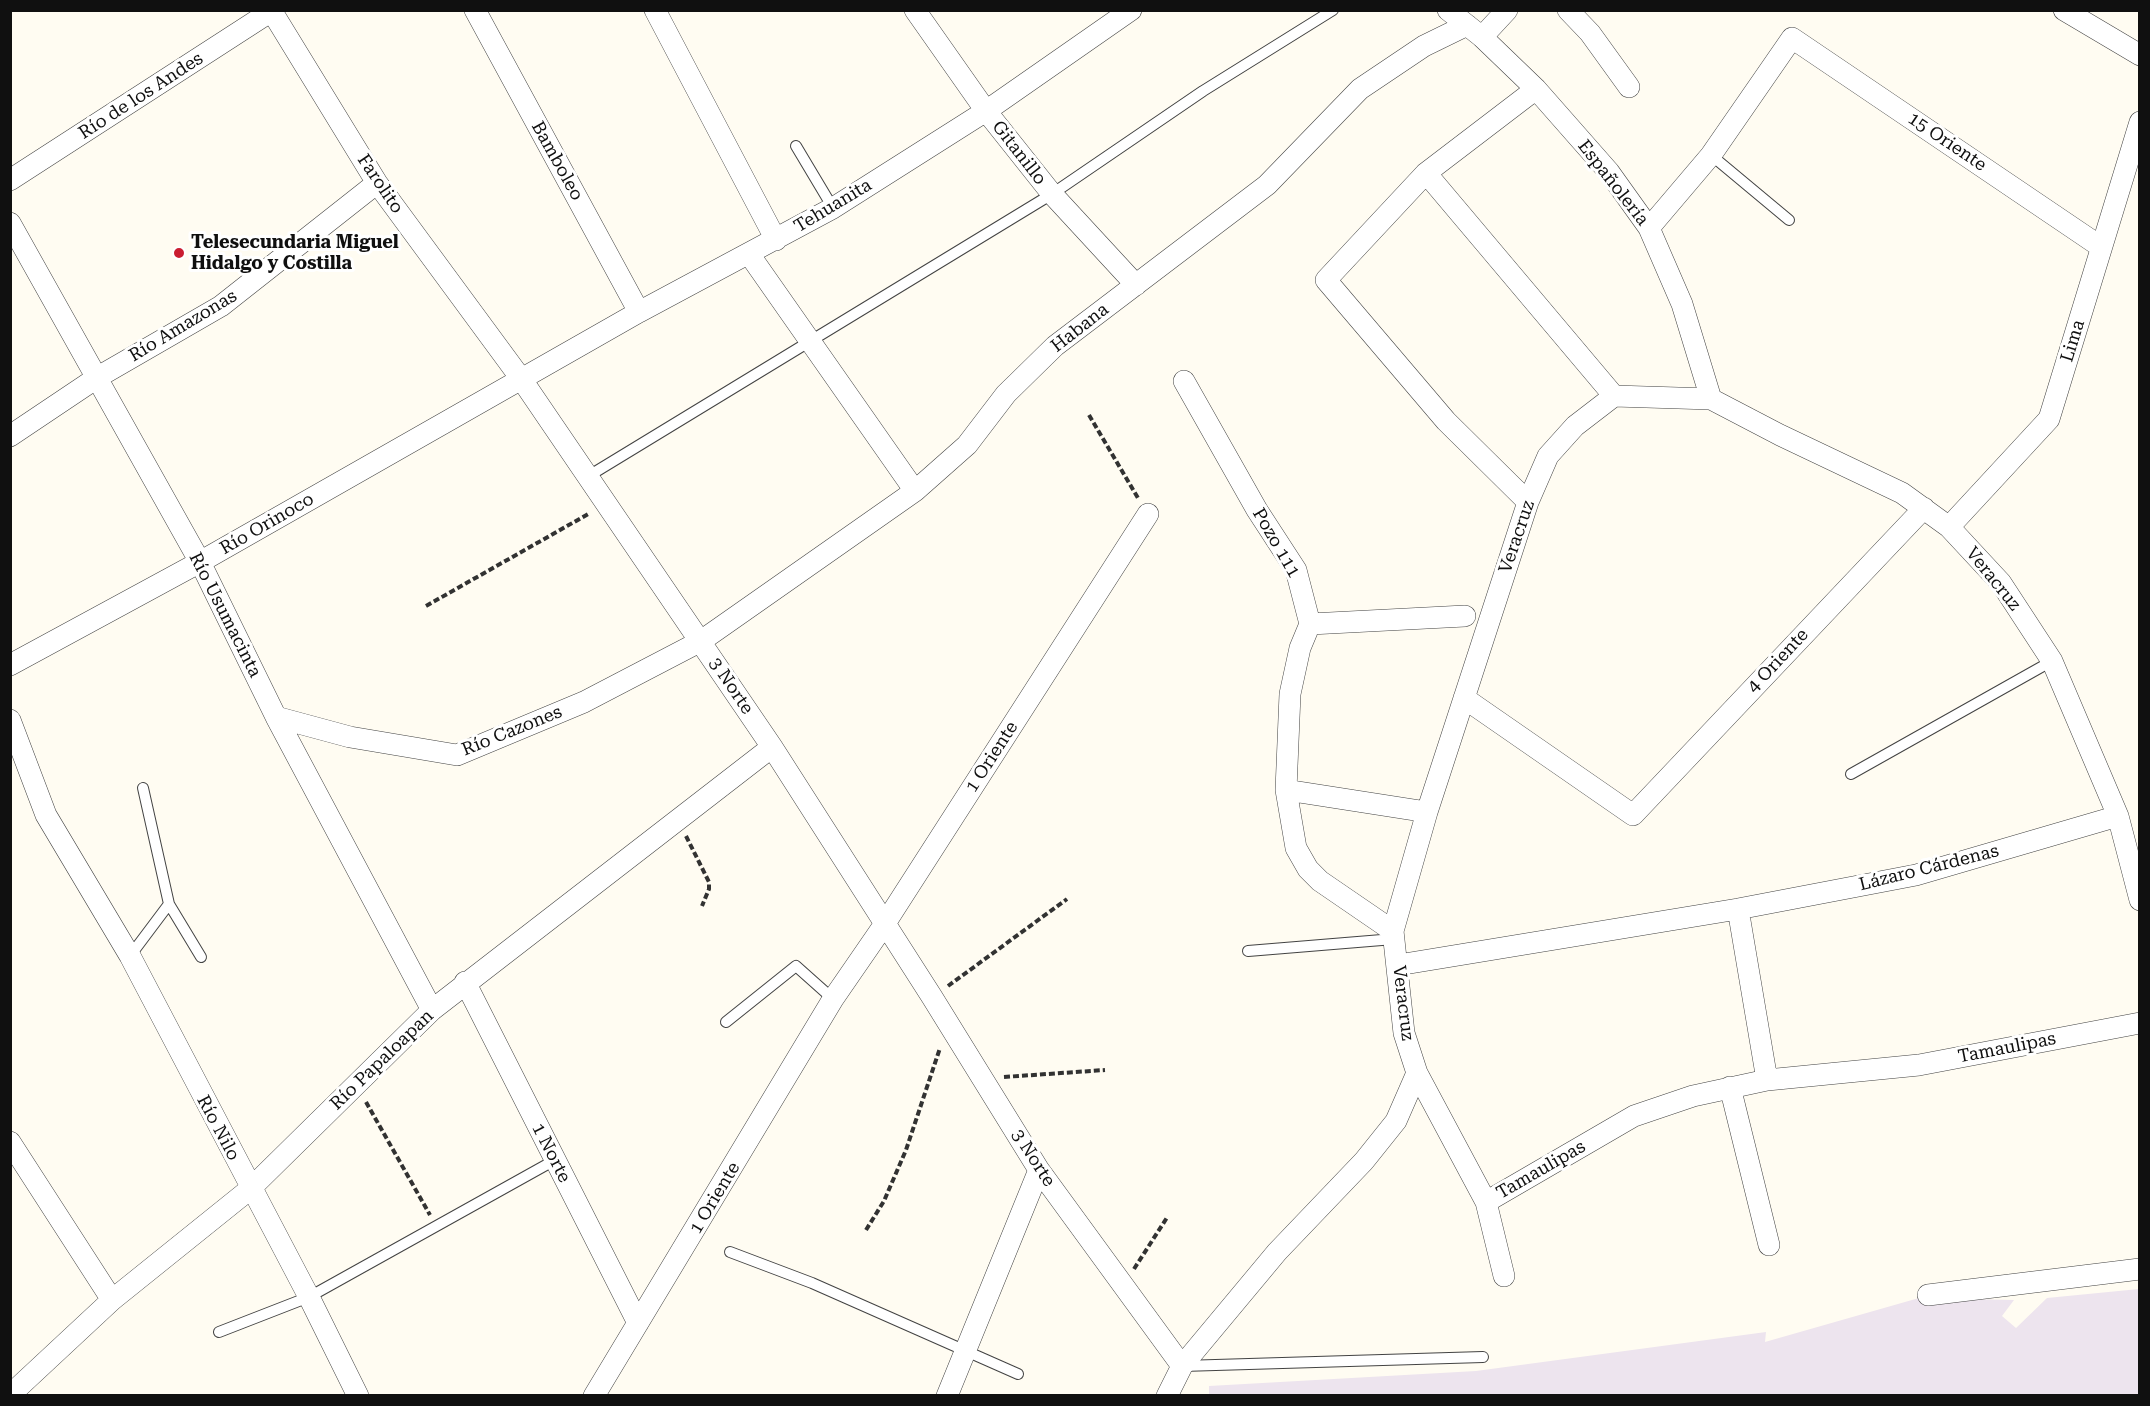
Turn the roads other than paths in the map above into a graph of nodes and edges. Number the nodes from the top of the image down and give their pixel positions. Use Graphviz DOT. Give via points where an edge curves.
graph roads {
  1 [pos="475,10"];
  2 [pos="655,10"];
  3 [pos="915,10"];
  4 [pos="1131,10"];
  5 [pos="1333,10"];
  6 [pos="1448,10"];
  7 [pos="1507,10"];
  8 [pos="1568,10"];
  9 [pos="2064,10"];
  10 [pos="272,11"];
  11 [pos="1474,31"];
  12 [pos="2139,55"];
  13 [pos="1629,87"];
  14 [pos="1536,89"];
  15 [pos="986,111"];
  16 [pos="2139,122"];
  17 [pos="796,146"];
  18 [pos="1711,155"];
  19 [pos="1426,173"];
  20 [pos="10,180"];
  21 [pos="377,183"];
  22 [pos="1052,194"];
  23 [pos="833,208"];
  24 [pos="1789,220"];
  25 [pos="10,223"];
  26 [pos="1649,228"];
  27 [pos="776,240"];
  28 [pos="2101,247"];
  29 [pos="749,254"];
  30 [pos="1136,285"];
  31 [pos="639,312"];
  32 [pos="810,342"];
  33 [pos="98,376"];
  34 [pos="522,380"];
  35 [pos="1184,381"];
  36 [pos="1614,396"];
  37 [pos="1711,399"];
  38 [pos="10,435"];
  39 [pos="587,477"];
  40 [pos="915,491"];
  41 [pos="1528,502"];
  42 [pos="1924,508"];
  43 [pos="1148,514"];
  44 [pos="1949,526"];
  45 [pos="200,562"];
  46 [pos="1465,616"];
  47 [pos="1310,624"];
  48 [pos="701,641"];
  49 [pos="2052,661"];
  50 [pos="10,665"];
  51 [pos="1464,698"];
  52 [pos="276,717"];
  53 [pos="10,720"];
  54 [pos="772,747"];
  55 [pos="1851,774"];
  56 [pos="142,788"];
  57 [pos="1286,790"];
  58 [pos="1427,812"];
  59 [pos="2118,816"];
  60 [pos="2139,900"];
  61 [pos="169,904"];
  62 [pos="1738,909"];
  63 [pos="884,926"];
  64 [pos="1394,935"];
  65 [pos="1248,951"];
  66 [pos="130,956"];
  67 [pos="201,957"];
  68 [pos="1398,964"];
  69 [pos="465,982"];
  70 [pos="833,999"];
  71 [pos="432,1010"];
  72 [pos="726,1022"];
  73 [pos="2139,1023"];
  74 [pos="1417,1073"];
  75 [pos="1767,1080"];
  76 [pos="1730,1087"];
  77 [pos="10,1143"];
  78 [pos="555,1160"];
  79 [pos="1039,1170"];
  80 [pos="250,1189"];
  81 [pos="1486,1202"];
  82 [pos="1769,1245"];
  83 [pos="730,1252"];
  84 [pos="2139,1269"];
  85 [pos="1504,1276"];
  86 [pos="1928,1295"];
  87 [pos="309,1297"];
  88 [pos="112,1300"];
  89 [pos="638,1323"];
  90 [pos="219,1332"];
  91 [pos="964,1348"];
  92 [pos="1483,1358"];
  93 [pos="1182,1366"];
  94 [pos="1018,1374"];
  95 [pos="10,1395"];
  96 [pos="358,1395"];
  97 [pos="594,1395"];
  98 [pos="946,1395"];
  99 [pos="1167,1395"];
  1 -- 31 [label="street, Bamboleo"];
  2 -- 27 [label="street"];
  3 -- 15 [label="street, Gitanillo"];
  4 -- 15 [label="street, Tehuanita"];
  5 -- 22 [label="lane"];
  6 -- 11 [label="street, Españolería"];
  7 -- 11 [label="street"];
  8 -- 13 [label="street"];
  9 -- 12 [label="street"];
  10 -- 20 [label="street, Río de los Andes"];
  10 -- 21 [label="street, Farolito"];
  11 -- 14 [label="street, Españolería"];
  11 -- 30 [label="street, Habana" via="1424,46 1360,89 1267,185"];
  14 -- 19 [label="street"];
  14 -- 26 [label="street, Españolería" via="1609,172"];
  15 -- 22 [label="street, Gitanillo"];
  15 -- 23 [label="street, Tehuanita"];
  16 -- 28 [label="street, Lima"];
  17 -- 23 [label="lane"];
  18 -- 24 [label="lane"];
  18 -- 26 [label="street"];
  18 -- 28 [label="street, 15 Oriente" via="1792,38"];
  19 -- 36 [label="street"];
  19 -- 41 [label="street" via="1326,280 1446,421"];
  21 -- 33 [label="street, Río Amazonas" via="221,306"];
  21 -- 34 [label="street, Farolito"];
  22 -- 30 [label="street, Gitanillo"];
  22 -- 32 [label="lane"];
  23 -- 27 [label="street, Tehuanita"];
  25 -- 33 [label="street, Río Usumacinta"];
  26 -- 37 [label="street, Españolería" via="1682,304"];
  27 -- 29 [label="street, Tehuanita"];
  28 -- 44 [label="street, Lima" via="2049,419"];
  29 -- 31 [label="street, Tehuanita"];
  29 -- 32 [label="street"];
  30 -- 40 [label="street, Habana" via="1055,346 1006,394 967,445"];
  31 -- 34 [label="street, Tehuanita"];
  32 -- 39 [label="lane"];
  32 -- 40 [label="street"];
  33 -- 38 [label="street, Río Amazonas"];
  33 -- 45 [label="street, Río Usumacinta"];
  34 -- 39 [label="street, 3 Norte"];
  34 -- 45 [label="street, Río Orinoco"];
  35 -- 47 [label="street, Pozo 111" via="1296,570"];
  36 -- 37 [label="street, Veracruz"];
  36 -- 41 [label="street, Veracruz" via="1575,426 1548,456"];
  37 -- 42 [label="street, Veracruz" via="1902,493"];
  39 -- 48 [label="street, 3 Norte"];
  40 -- 48 [label="street, Habana"];
  41 -- 51 [label="street, Veracruz"];
  42 -- 44 [label="street, Veracruz"];
  42 -- 51 [label="street, 4 Oriente" via="1633,815"];
  43 -- 63 [label="street, 1 Oriente"];
  44 -- 49 [label="street, Veracruz" via="2001,583"];
  45 -- 50 [label="street, Río Orinoco"];
  45 -- 52 [label="street, Río Usumacinta"];
  46 -- 47 [label="street"];
  47 -- 57 [label="street" via="1300,648 1290,694"];
  48 -- 52 [label="street, Río Cazones" via="584,702 457,755 350,737"];
  48 -- 54 [label="street, 3 Norte"];
  49 -- 55 [label="lane"];
  49 -- 59 [label="street, Veracruz"];
  51 -- 58 [label="street, Veracruz"];
  52 -- 71 [label="street, Río Usumacinta"];
  53 -- 66 [label="street, Río Nilo" via="46,815"];
  54 -- 63 [label="street, 3 Norte"];
  54 -- 69 [label="street, Río Papaloapan"];
  56 -- 61 [label="lane"];
  57 -- 58 [label="street"];
  57 -- 64 [label="street" via="1296,848 1308,868"];
  58 -- 64 [label="street, Veracruz"];
  59 -- 60 [label="street, Veracruz"];
  59 -- 62 [label="street, Lázaro Cárdenas" via="1916,874"];
  61 -- 66 [label="lane"];
  61 -- 67 [label="lane"];
  62 -- 68 [label="street, Lázaro Cárdenas"];
  62 -- 75 [label="street"];
  63 -- 70 [label="street, 1 Oriente"];
  63 -- 79 [label="street, 3 Norte" via="933,997"];
  64 -- 65 [label="lane"];
  64 -- 68 [label="street, Veracruz"];
  66 -- 80 [label="street, Río Nilo"];
  68 -- 74 [label="street, Veracruz" via="1404,1033"];
  69 -- 71 [label="street, Río Papaloapan"];
  69 -- 78 [label="street, 1 Norte"];
  70 -- 72 [label="lane" via="796,966"];
  70 -- 89 [label="street, 1 Oriente"];
  71 -- 80 [label="street, Río Papaloapan"];
  73 -- 75 [label="street, Tamaulipas" via="1918,1065"];
  74 -- 81 [label="street, Tamaulipas"];
  74 -- 93 [label="street" via="1396,1121 1371,1153 1277,1252"];
  75 -- 76 [label="street, Tamaulipas"];
  76 -- 81 [label="street, Tamaulipas" via="1634,1116"];
  76 -- 82 [label="street"];
  77 -- 88 [label="street"];
  78 -- 87 [label="lane"];
  78 -- 89 [label="street, 1 Norte"];
  79 -- 91 [label="street"];
  79 -- 93 [label="street, 3 Norte"];
  80 -- 87 [label="street, Río Nilo"];
  80 -- 88 [label="street, Río Papaloapan"];
  81 -- 85 [label="street"];
  83 -- 91 [label="lane"];
  84 -- 86 [label="street"];
  87 -- 90 [label="lane"];
  87 -- 96 [label="street, Río Nilo"];
  88 -- 95 [label="street, Río Papaloapan"];
  89 -- 97 [label="street, 1 Oriente"];
  91 -- 94 [label="lane"];
  91 -- 98 [label="street"];
  92 -- 93 [label="lane"];
  93 -- 99 [label="street"];
}
